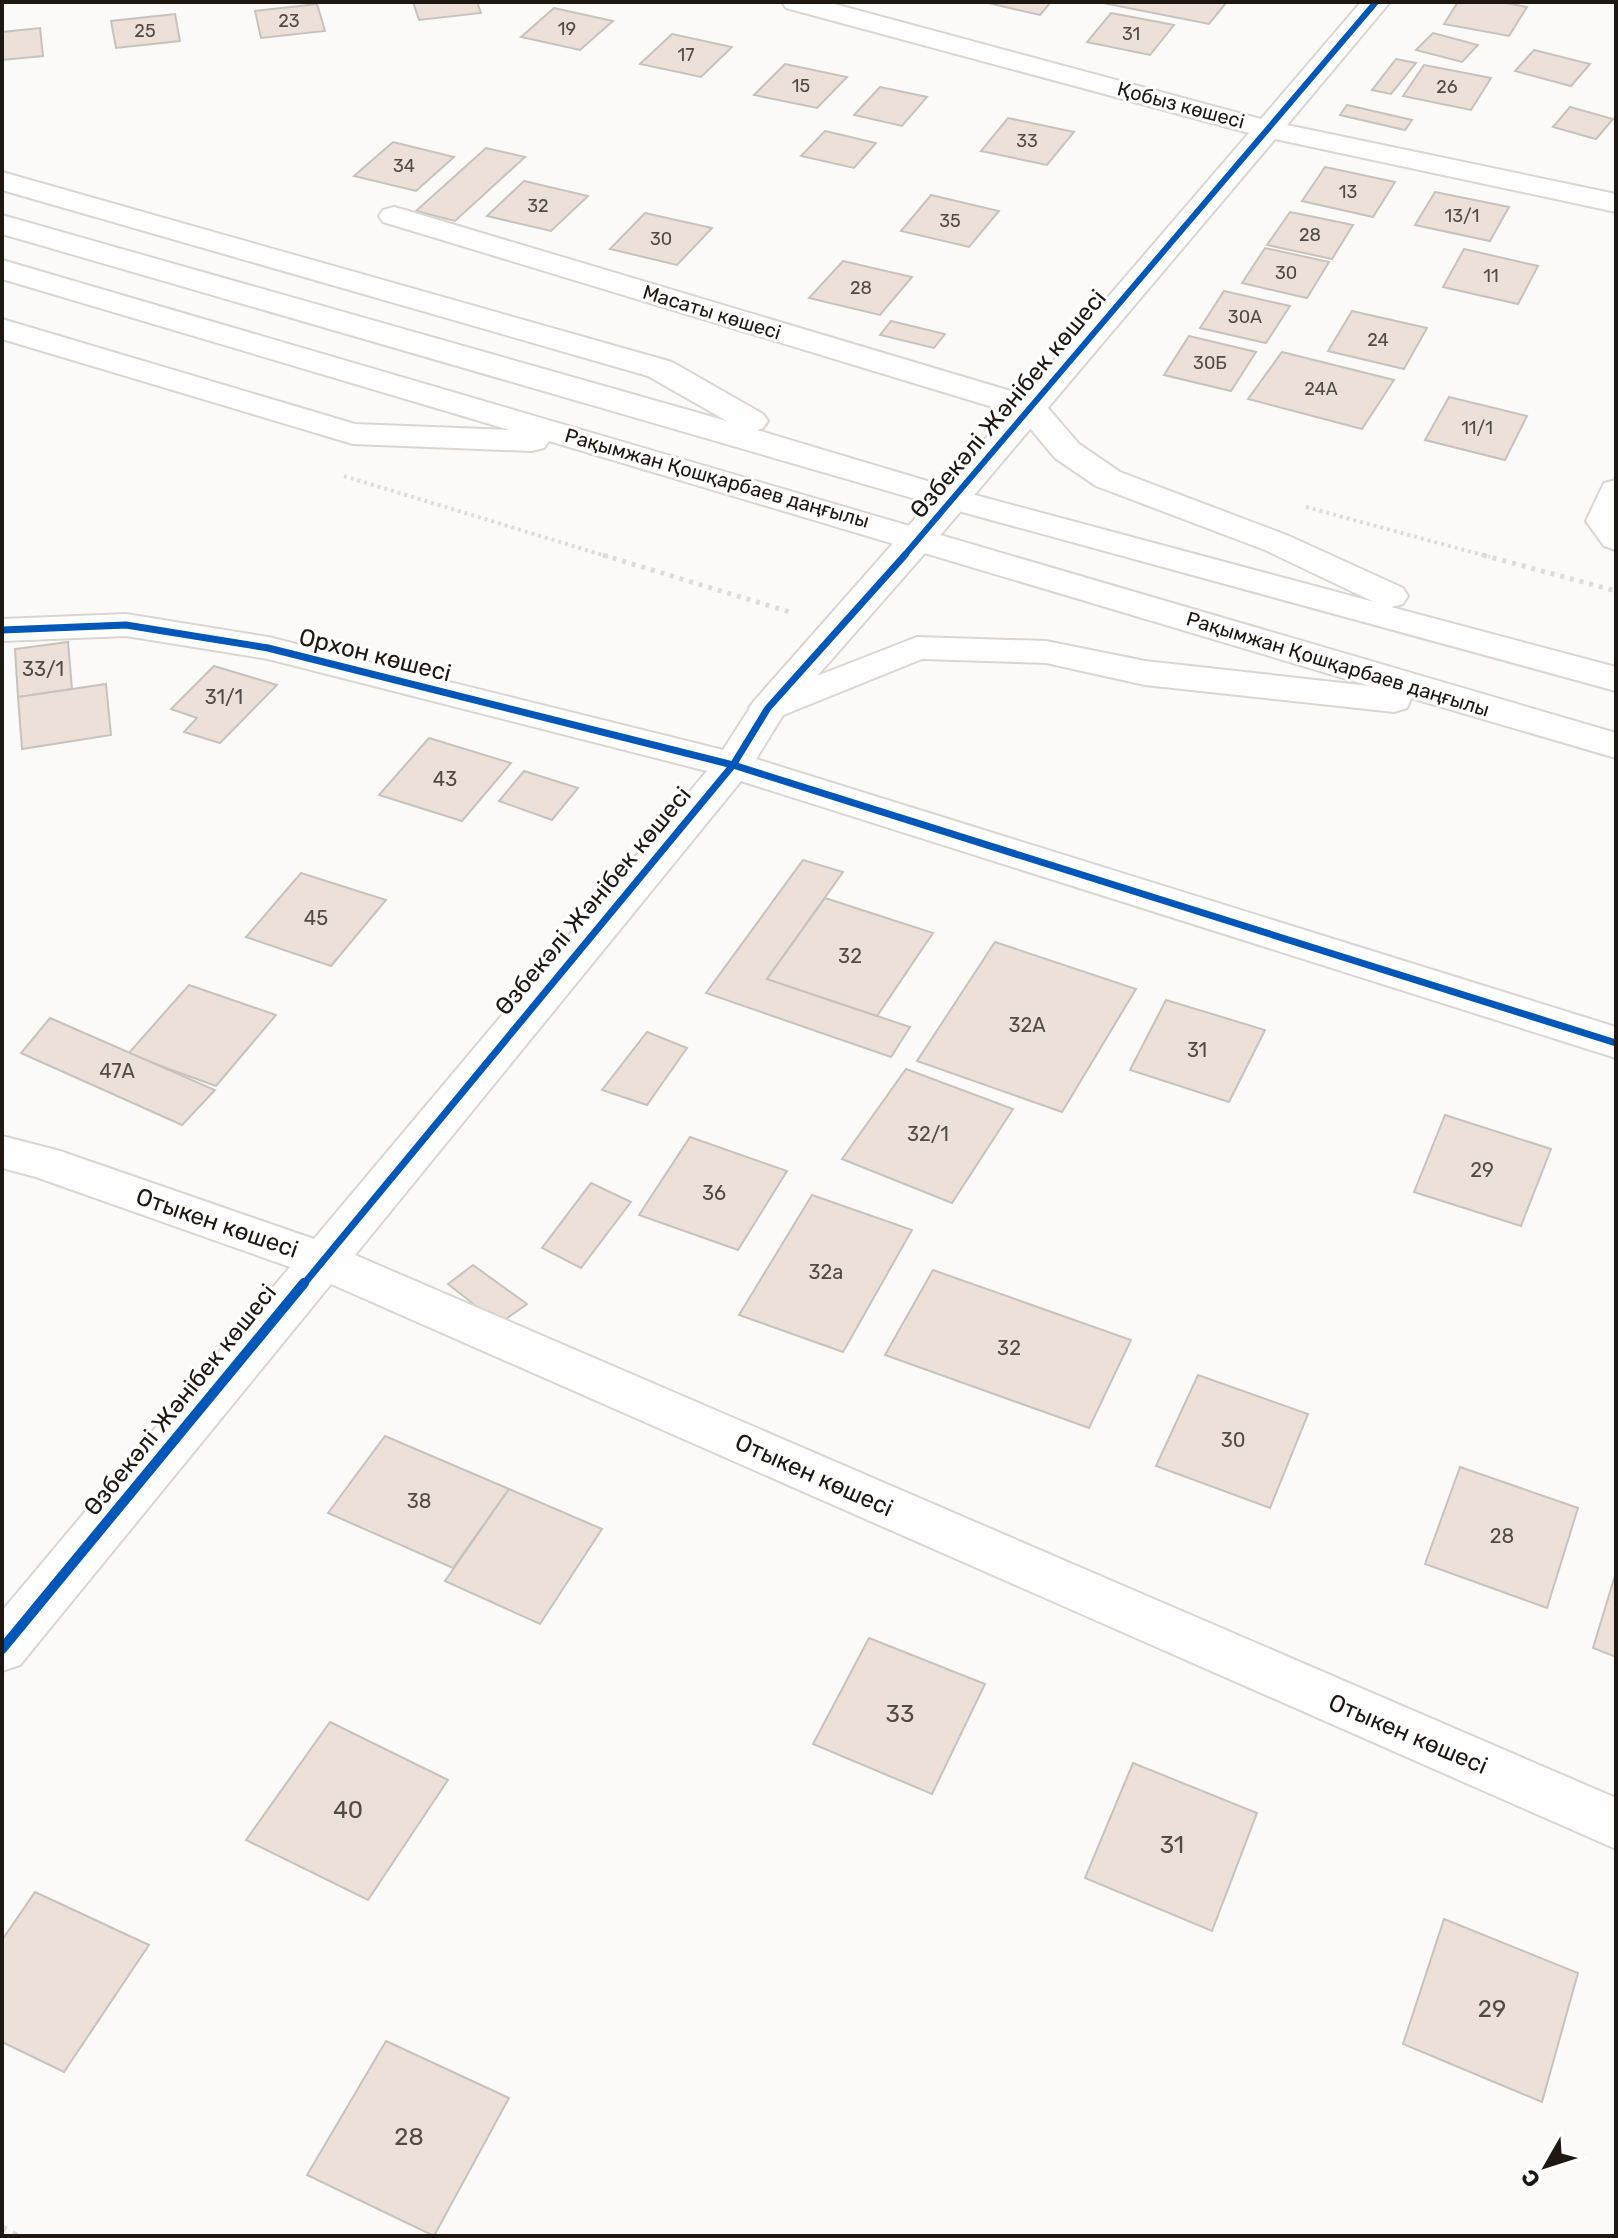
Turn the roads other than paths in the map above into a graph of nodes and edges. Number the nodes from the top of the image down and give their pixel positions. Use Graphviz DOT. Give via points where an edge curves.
graph roads {
  1 [pos="796,2"];
  2 [pos="1376,2"];
  3 [pos="1267,129"];
  4 [pos="2,181"];
  5 [pos="1616,203"];
  6 [pos="394,216"];
  7 [pos="2,224"];
  8 [pos="2,269"];
  9 [pos="2,329"];
  10 [pos="1030,408"];
  11 [pos="600,444"];
  12 [pos="812,456"];
  13 [pos="1616,490"];
  14 [pos="952,499"];
  15 [pos="920,538"];
  16 [pos="1616,539"];
  17 [pos="2,630"];
  18 [pos="1501,648"];
  19 [pos="1616,679"];
  20 [pos="768,708"];
  21 [pos="1482,708"];
  22 [pos="1616,746"];
  23 [pos="733,765"];
  24 [pos="1616,1043"];
  25 [pos="2,1152"];
  26 [pos="321,1260"];
  27 [pos="2,1649"];
  28 [pos="1616,1824"];
  1 -- 3 [label="main road, Қобыз көшесі"];
  2 -- 3 [label="main road, Өзбекәлі Жәнібек көшесі"];
  3 -- 5 [label="main road, Қобыз көшесі"];
  3 -- 10 [label="main road, Өзбекәлі Жәнібек көшесі"];
  4 -- 12 [label="main road" via="660,369"];
  6 -- 10 [label="main road, Масаты көшесі"];
  7 -- 12 [label="main road, Рақымжан Қошқарбаев даңғылы"];
  8 -- 11 [label="main road, Рақымжан Қошқарбаев даңғылы"];
  9 -- 11 [label="main road" via="353,434"];
  10 -- 14 [label="main road, Өзбекәлі Жәнібек көшесі"];
  10 -- 18 [label="main road" via="1067,451 1108,479 1277,543"];
  11 -- 15 [label="main road, Рақымжан Қошқарбаев даңғылы"];
  12 -- 14 [label="main road, Рақымжан Қошқарбаев даңғылы"];
  13 -- 16 [label="main road" via="1603,521"];
  14 -- 15 [label="main road, Өзбекәлі Жәнібек көшесі"];
  14 -- 18 [label="main road, Рақымжан Қошқарбаев даңғылы"];
  15 -- 20 [label="main road, Өзбекәлі Жәнібек көшесі"];
  15 -- 21 [label="main road, Рақымжан Қошқарбаев даңғылы"];
  17 -- 23 [label="main road, Орхон көшесі" via="126,625 194,634"];
  18 -- 19 [label="main road, Рақымжан Қошқарбаев даңғылы"];
  20 -- 21 [label="main road" via="917,648 1046,652 1145,673"];
  20 -- 23 [label="main road, Өзбекәлі Жәнібек көшесі"];
  21 -- 22 [label="main road, Рақымжан Қошқарбаев даңғылы"];
  23 -- 24 [label="main road, Орхон көшесі"];
  23 -- 26 [label="main road, Өзбекәлі Жәнібек көшесі"];
  25 -- 26 [label="main road, Отыкен көшесі"];
  26 -- 27 [label="main road, Өзбекәлі Жәнібек көшесі"];
  26 -- 28 [label="main road, Отыкен көшесі"];
}
